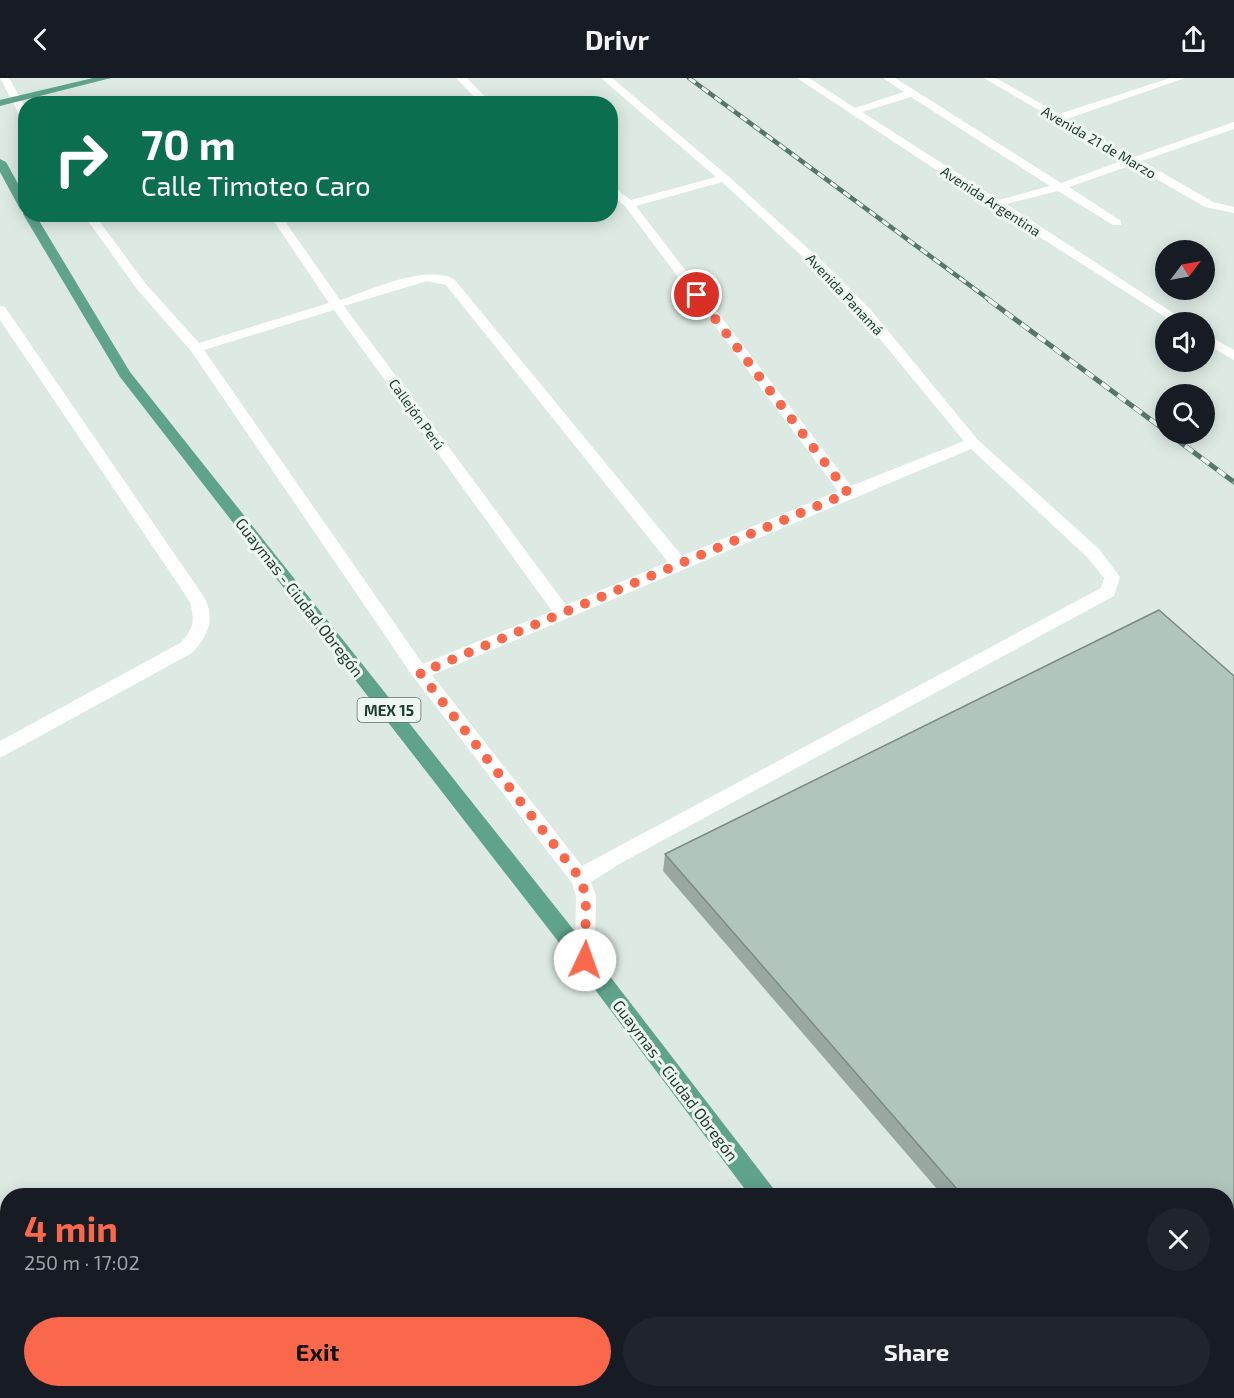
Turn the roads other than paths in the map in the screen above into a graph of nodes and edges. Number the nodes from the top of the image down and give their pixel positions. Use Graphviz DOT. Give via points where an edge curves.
graph roads {
  1 [pos="4,78"];
  2 [pos="106,78"];
  3 [pos="461,78"];
  4 [pos="606,78"];
  5 [pos="802,78"];
  6 [pos="888,78"];
  7 [pos="989,78"];
  8 [pos="1019,78"];
  9 [pos="1180,78"];
  10 [pos="1000,85"];
  11 [pos="912,93"];
  12 [pos="28,96"];
  13 [pos="479,96"];
  14 [pos="18,98"];
  15 [pos="15,99"];
  16 [pos="0,103"];
  17 [pos="18,104"];
  18 [pos="853,112"];
  19 [pos="1058,118"];
  20 [pos="1234,125"];
  21 [pos="0,162"];
  22 [pos="1133,162"];
  23 [pos="724,178"];
  24 [pos="1059,187"];
  25 [pos="18,195"];
  26 [pos="618,195"];
  27 [pos="629,204"];
  28 [pos="995,204"];
  29 [pos="1234,210"];
  30 [pos="34,222"];
  31 [pos="94,222"];
  32 [pos="280,222"];
  33 [pos="1116,223"];
  34 [pos="337,305"];
  35 [pos="0,310"];
  36 [pos="1165,312"];
  37 [pos="1215,344"];
  38 [pos="196,348"];
  39 [pos="1234,356"];
  40 [pos="973,443"];
  41 [pos="848,493"];
  42 [pos="679,564"];
  43 [pos="562,612"];
  44 [pos="420,673"];
  45 [pos="0,750"];
  46 [pos="580,878"];
  47 [pos="585,960"];
  48 [pos="759,1188"];
  1 -- 15 [label="street"];
  2 -- 12 [label="main road"];
  3 -- 13 [label="street"];
  4 -- 23 [label="street, Avenida Panamá"];
  5 -- 18 [label="street, Avenida Argentina"];
  6 -- 11 [label="street"];
  7 -- 10 [label="street, Avenida 21 de Marzo"];
  8 -- 10 [label="street"];
  9 -- 19 [label="street"];
  10 -- 19 [label="street, Avenida 21 de Marzo"];
  11 -- 18 [label="street"];
  11 -- 24 [label="street"];
  14 -- 15 [label="main road"];
  15 -- 16 [label="main road"];
  15 -- 17 [label="street"];
  18 -- 28 [label="street, Avenida Argentina"];
  19 -- 22 [label="street, Avenida 21 de Marzo"];
  20 -- 22 [label="street"];
  21 -- 25 [label="main road"];
  22 -- 24 [label="street"];
  22 -- 29 [label="street, Avenida 21 de Marzo" via="1209,206"];
  23 -- 27 [label="street"];
  23 -- 40 [label="street, Avenida Panamá" via="865,312"];
  24 -- 28 [label="street"];
  24 -- 33 [label="street"];
  26 -- 27 [label="street"];
  27 -- 41 [label="street"];
  28 -- 36 [label="street, Avenida Argentina"];
  30 -- 47 [label="main road, Guaymas - Ciudad Obregón / MEX 15" via="125,374"];
  31 -- 38 [label="street" via="141,286"];
  32 -- 34 [label="street, Callejón Perú"];
  34 -- 38 [label="street"];
  34 -- 42 [label="street" via="426,277 450,282"];
  34 -- 43 [label="street, Callejón Perú"];
  35 -- 45 [label="street" via="198,601 203,620 200,633 186,648"];
  37 -- 39 [label="street"];
  38 -- 44 [label="street"];
  40 -- 41 [label="street"];
  40 -- 46 [label="street, Avenida Panamá" via="1093,553 1112,577 1108,592"];
  41 -- 42 [label="street"];
  42 -- 43 [label="street"];
  43 -- 44 [label="street"];
  44 -- 46 [label="street"];
  46 -- 47 [label="street" via="586,896"];
  47 -- 48 [label="main road, Guaymas - Ciudad Obregón / MEX 15"];
}
